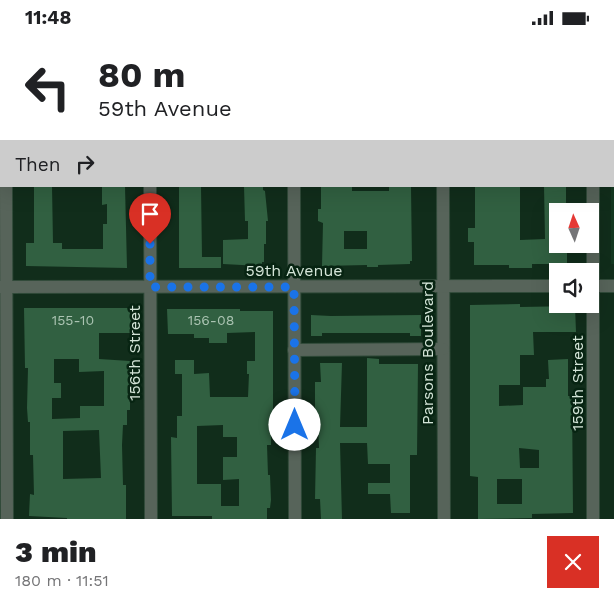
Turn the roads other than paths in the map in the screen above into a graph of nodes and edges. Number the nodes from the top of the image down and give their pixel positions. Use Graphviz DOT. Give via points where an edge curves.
graph roads {
  1 [pos="6,187"];
  2 [pos="150,187"];
  3 [pos="294,187"];
  4 [pos="443,187"];
  5 [pos="593,187"];
  6 [pos="591,263"];
  7 [pos="444,286"];
  8 [pos="549,286"];
  9 [pos="599,286"];
  10 [pos="614,286"];
  11 [pos="3,287"];
  12 [pos="150,287"];
  13 [pos="294,287"];
  14 [pos="591,313"];
  15 [pos="443,349"];
  16 [pos="294,350"];
  17 [pos="7,519"];
  18 [pos="151,519"];
  19 [pos="295,519"];
  20 [pos="444,519"];
  21 [pos="593,519"];
  1 -- 11 [label="street"];
  2 -- 12 [label="street, 156th Street"];
  3 -- 13 [label="street"];
  4 -- 7 [label="street, Parsons Boulevard"];
  5 -- 6 [label="street, 159th Street"];
  7 -- 8 [label="street, 59th Avenue"];
  7 -- 13 [label="street, 59th Avenue"];
  7 -- 15 [label="street, Parsons Boulevard"];
  9 -- 10 [label="street"];
  11 -- 12 [label="street, 59th Avenue"];
  11 -- 17 [label="street"];
  12 -- 13 [label="street, 59th Avenue"];
  12 -- 18 [label="street, 156th Street"];
  13 -- 16 [label="street"];
  14 -- 21 [label="street, 159th Street"];
  15 -- 16 [label="street"];
  15 -- 20 [label="street, Parsons Boulevard"];
  16 -- 19 [label="street"];
}
